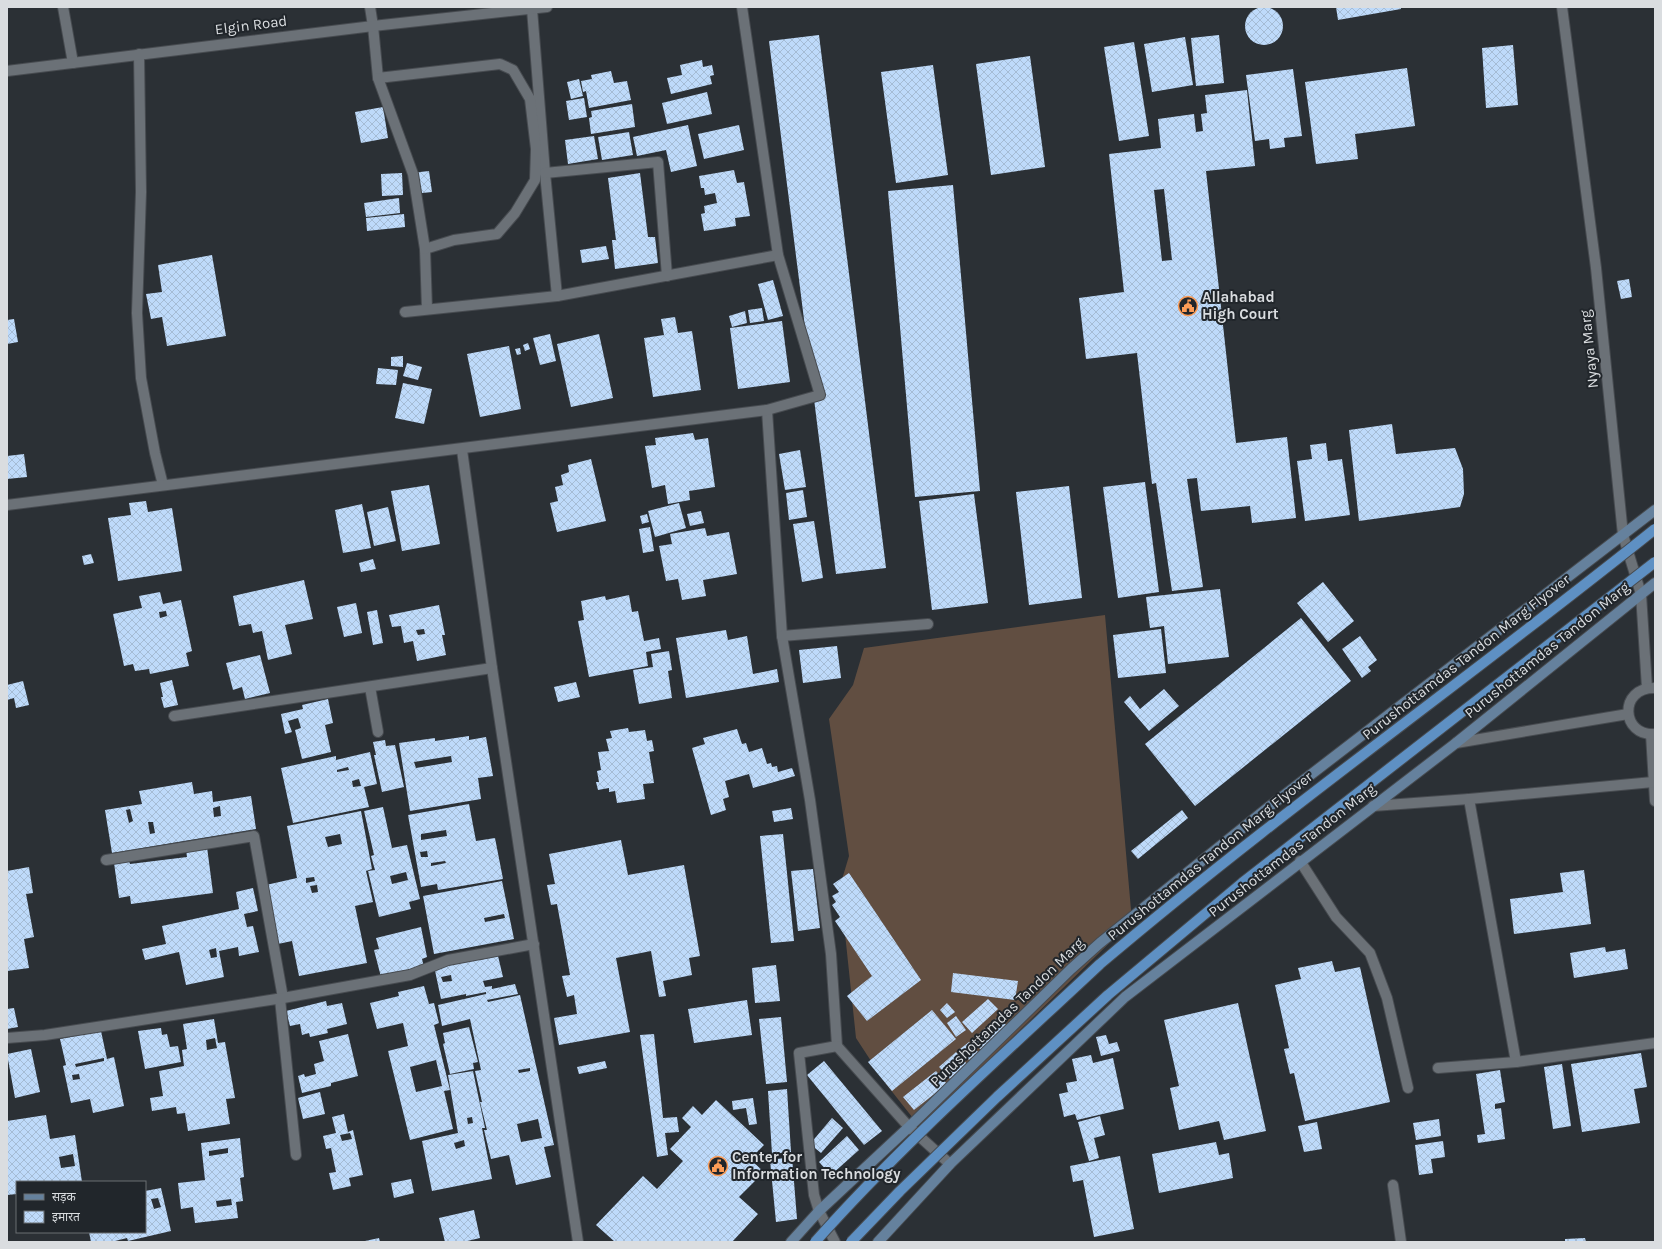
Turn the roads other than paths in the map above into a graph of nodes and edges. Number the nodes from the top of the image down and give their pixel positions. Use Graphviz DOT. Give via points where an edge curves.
graph roads {
  1 [pos="63,7"];
  2 [pos="370,7"];
  3 [pos="547,7"];
  4 [pos="742,7"];
  5 [pos="1562,7"];
  6 [pos="532,10"];
  7 [pos="373,26"];
  8 [pos="139,54"];
  9 [pos="73,63"];
  10 [pos="7,71"];
  11 [pos="378,78"];
  12 [pos="545,173"];
  13 [pos="425,249"];
  14 [pos="778,255"];
  15 [pos="667,276"];
  16 [pos="557,296"];
  17 [pos="427,309"];
  18 [pos="405,312"];
  19 [pos="766,410"];
  20 [pos="462,450"];
  21 [pos="163,486"];
  22 [pos="7,505"];
  23 [pos="1655,510"];
  24 [pos="1655,529"];
  25 [pos="1623,535"];
  26 [pos="1655,562"];
  27 [pos="1655,583"];
  28 [pos="1641,594"];
  29 [pos="928,624"];
  30 [pos="782,636"];
  31 [pos="492,668"];
  32 [pos="370,687"];
  33 [pos="1651,688"];
  34 [pos="1628,714"];
  35 [pos="174,716"];
  36 [pos="378,732"];
  37 [pos="1653,734"];
  38 [pos="1456,743"];
  39 [pos="1653,782"];
  40 [pos="1469,799"];
  41 [pos="1655,801"];
  42 [pos="1373,806"];
  43 [pos="106,860"];
  44 [pos="1300,861"];
  45 [pos="534,944"];
  46 [pos="282,998"];
  47 [pos="7,1038"];
  48 [pos="1655,1043"];
  49 [pos="837,1046"];
  50 [pos="1516,1062"];
  51 [pos="1438,1068"];
  52 [pos="1408,1088"];
  53 [pos="909,1127"];
  54 [pos="296,1155"];
  55 [pos="950,1164"];
  56 [pos="1393,1185"];
  57 [pos="819,1211"];
  58 [pos="578,1242"];
  59 [pos="791,1242"];
  60 [pos="815,1242"];
  61 [pos="835,1242"];
  62 [pos="851,1242"];
  63 [pos="878,1242"];
  64 [pos="1401,1242"];
  1 -- 9 [label="street"];
  2 -- 7 [label="street"];
  3 -- 6 [label="street, Elgin Road"];
  4 -- 14 [label="street"];
  5 -- 25 [label="street, Nyaya Marg" via="1596,268"];
  6 -- 7 [label="street, Elgin Road"];
  6 -- 12 [label="street"];
  7 -- 8 [label="street, Elgin Road"];
  7 -- 11 [label="street"];
  8 -- 9 [label="street, Elgin Road"];
  8 -- 21 [label="street" via="141,192 137,313 141,378"];
  9 -- 10 [label="street, Elgin Road"];
  11 -- 13 [label="street" via="413,174"];
  11 -- 13 [label="street" via="500,64 513,70 530,99 536,149 535,180 515,213 497,234 454,240"];
  12 -- 15 [label="street" via="658,162"];
  12 -- 16 [label="street"];
  13 -- 17 [label="street"];
  14 -- 15 [label="street"];
  14 -- 19 [label="street" via="820,395"];
  15 -- 16 [label="street"];
  16 -- 17 [label="street"];
  17 -- 18 [label="street"];
  19 -- 20 [label="street"];
  19 -- 30 [label="street"];
  20 -- 21 [label="street"];
  20 -- 31 [label="street"];
  21 -- 22 [label="street"];
  23 -- 25 [label="main road, Purushottamdas Tandon Marg"];
  24 -- 60 [label="main road, Purushottamdas Tandon Marg Flyover, bridge" via="1241,849 1100,964 935,1119 849,1203"];
  25 -- 28 [label="street, Nyaya Marg"];
  25 -- 53 [label="main road, Purushottamdas Tandon Marg" via="1270,806 1100,943"];
  26 -- 62 [label="main road, bridge" via="1242,883 1108,995 997,1097"];
  27 -- 28 [label="main road, Purushottamdas Tandon Marg"];
  28 -- 33 [label="street, Nyaya Marg"];
  28 -- 38 [label="main road, Purushottamdas Tandon Marg"];
  29 -- 30 [label="street"];
  30 -- 49 [label="street" via="810,800 830,946"];
  31 -- 32 [label="street"];
  31 -- 45 [label="street"];
  32 -- 35 [label="street"];
  32 -- 36 [label="street"];
  33 -- 34 [label="street" via="1641,690 1632,697"];
  34 -- 37 [label="street" via="1633,726 1644,733"];
  34 -- 38 [label="street"];
  37 -- 39 [label="street"];
  38 -- 42 [label="main road, Purushottamdas Tandon Marg"];
  39 -- 40 [label="street"];
  39 -- 41 [label="street"];
  40 -- 42 [label="street"];
  40 -- 50 [label="street"];
  42 -- 44 [label="main road, Purushottamdas Tandon Marg"];
  43 -- 46 [label="street" via="254,836"];
  44 -- 52 [label="street" via="1336,917 1370,953 1387,998"];
  44 -- 55 [label="main road, Purushottamdas Tandon Marg" via="1125,997"];
  45 -- 46 [label="street" via="448,960 410,975"];
  45 -- 58 [label="street"];
  46 -- 47 [label="street" via="44,1035"];
  46 -- 54 [label="street"];
  48 -- 50 [label="street"];
  49 -- 53 [label="street"];
  49 -- 57 [label="street" via="799,1053 814,1195"];
  50 -- 51 [label="street"];
  53 -- 55 [label="street"];
  53 -- 57 [label="main road, Purushottamdas Tandon Marg"];
  55 -- 63 [label="main road, Purushottamdas Tandon Marg"];
  56 -- 64 [label="street"];
  57 -- 59 [label="main road, Purushottamdas Tandon Marg"];
  57 -- 61 [label="street"];
}
